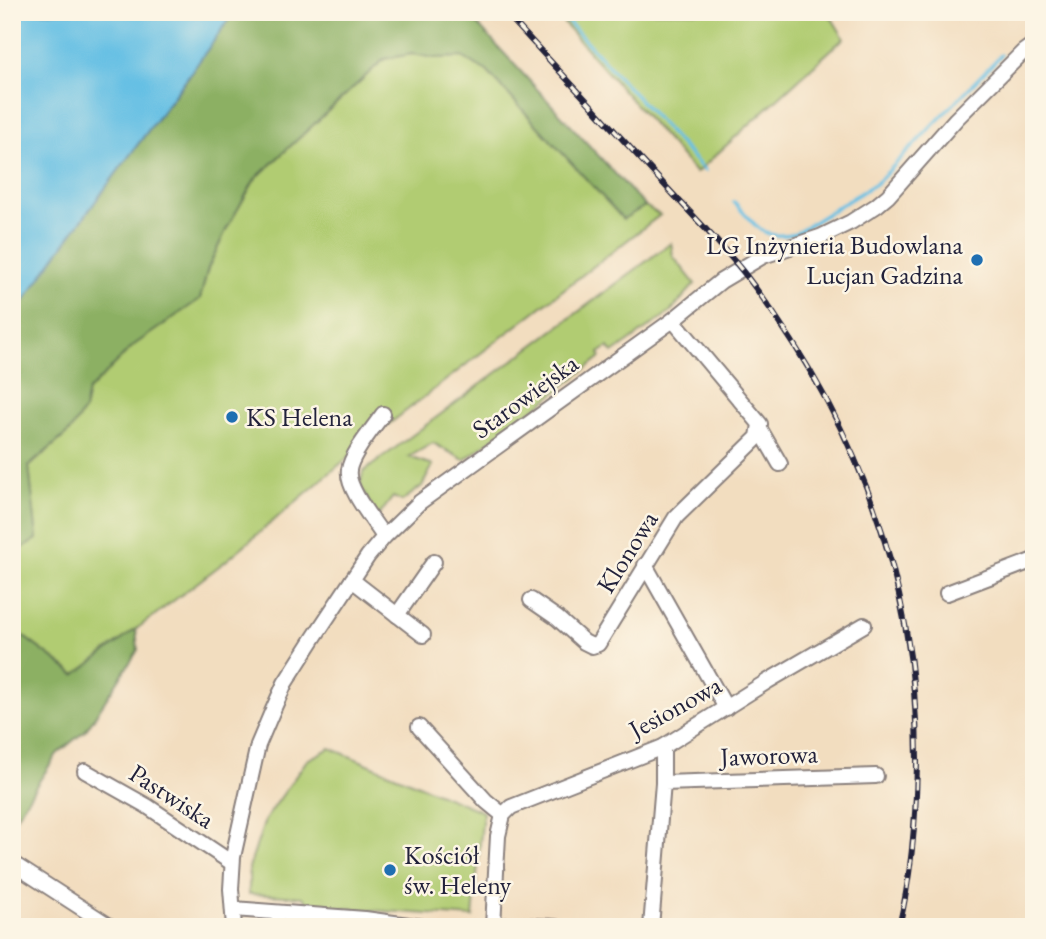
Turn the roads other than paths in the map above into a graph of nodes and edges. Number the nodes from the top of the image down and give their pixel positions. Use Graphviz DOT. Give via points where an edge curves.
graph roads {
  1 [pos="1034,44"];
  2 [pos="673,320"];
  3 [pos="383,414"];
  4 [pos="761,430"];
  5 [pos="780,464"];
  6 [pos="384,537"];
  7 [pos="1034,560"];
  8 [pos="434,562"];
  9 [pos="645,565"];
  10 [pos="352,580"];
  11 [pos="947,593"];
  12 [pos="531,600"];
  13 [pos="397,615"];
  14 [pos="864,625"];
  15 [pos="423,635"];
  16 [pos="726,708"];
  17 [pos="419,727"];
  18 [pos="663,747"];
  19 [pos="85,771"];
  20 [pos="876,776"];
  21 [pos="663,783"];
  22 [pos="503,814"];
  23 [pos="232,863"];
  24 [pos="13,867"];
  25 [pos="233,909"];
  26 [pos="407,926"];
  27 [pos="110,927"];
  28 [pos="234,927"];
  29 [pos="423,927"];
  30 [pos="491,927"];
  31 [pos="555,927"];
  32 [pos="651,927"];
  1 -- 2 [label="street, Starowiejska" via="876,206 820,237 763,256 721,281"];
  2 -- 4 [label="street"];
  2 -- 6 [label="street, Starowiejska" via="420,502"];
  3 -- 6 [label="street" via="348,471 355,493"];
  4 -- 5 [label="street"];
  4 -- 9 [label="street, Klonowa" via="676,517"];
  6 -- 10 [label="street, Starowiejska"];
  7 -- 11 [label="street"];
  8 -- 13 [label="street"];
  9 -- 12 [label="street, Klonowa" via="603,637 592,646"];
  9 -- 16 [label="street"];
  10 -- 13 [label="street"];
  10 -- 23 [label="street, Starowiejska" via="285,683 258,745"];
  13 -- 15 [label="street"];
  14 -- 16 [label="street, Jesionowa"];
  16 -- 18 [label="street, Jesionowa"];
  17 -- 22 [label="street" via="485,801"];
  18 -- 21 [label="street"];
  18 -- 22 [label="street, Jesionowa"];
  19 -- 23 [label="street, Pastwiska"];
  20 -- 21 [label="street, Jaworowa"];
  21 -- 32 [label="street"];
  22 -- 30 [label="street"];
  23 -- 25 [label="street, Starowiejska"];
  24 -- 27 [label="street"];
  25 -- 26 [label="street"];
  25 -- 28 [label="street, Starowiejska"];
  26 -- 29 [label="street"];
  30 -- 31 [label="street"];
}
